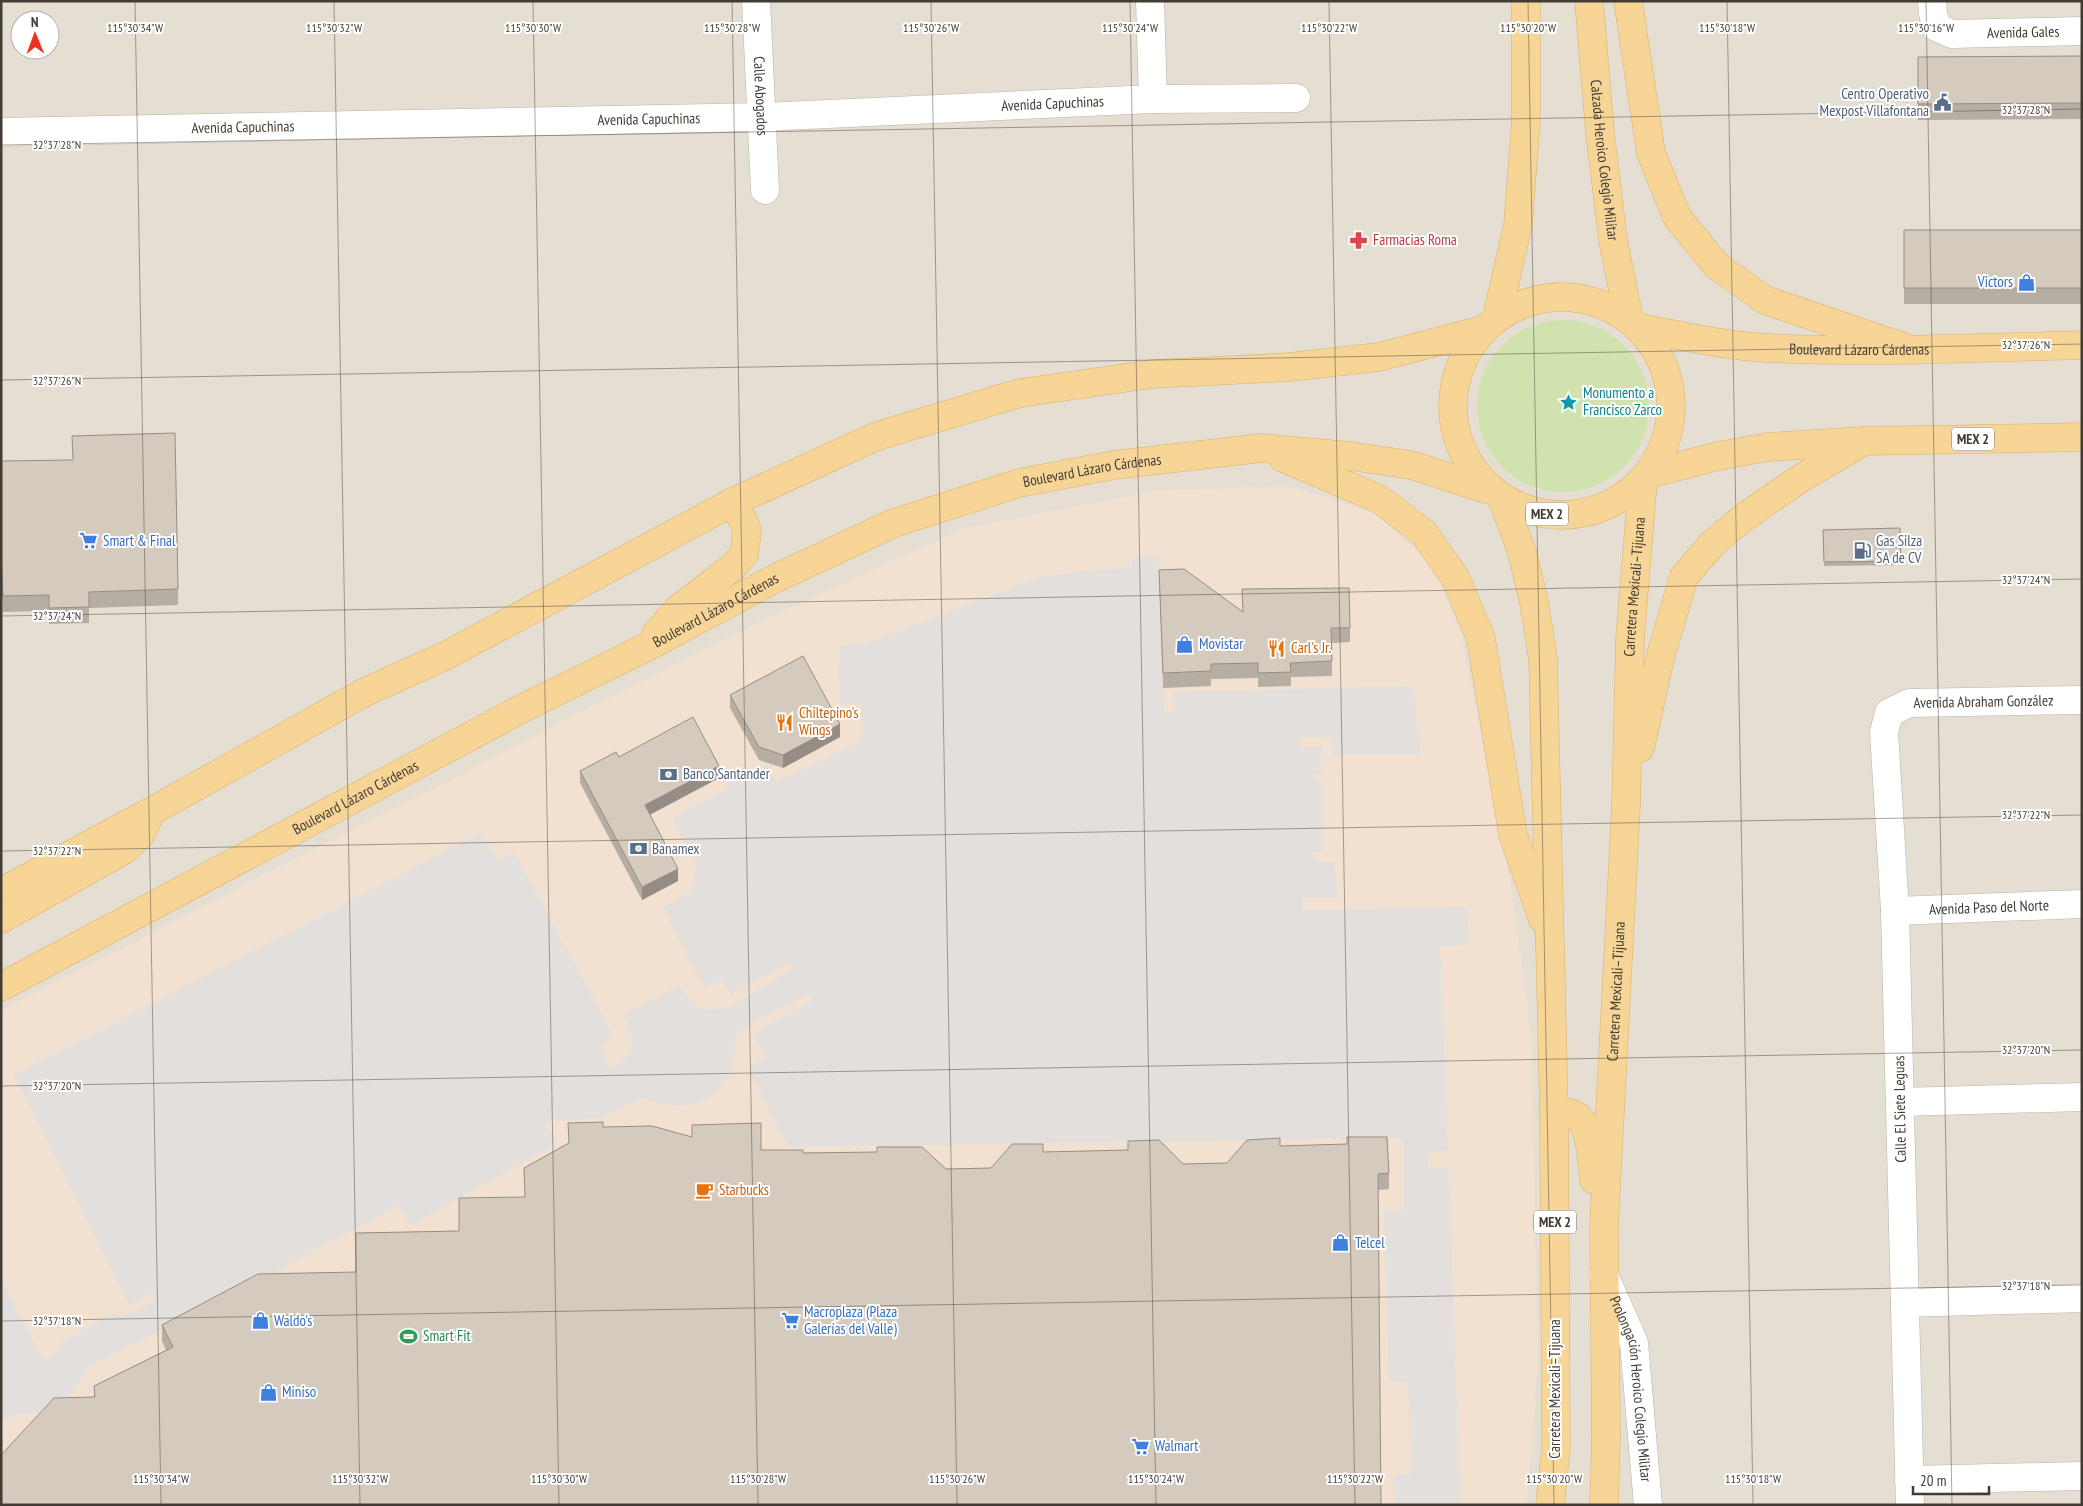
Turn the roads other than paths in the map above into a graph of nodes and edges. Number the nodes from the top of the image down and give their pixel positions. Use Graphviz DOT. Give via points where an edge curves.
graph roads {
  1 [pos="756,1"];
  2 [pos="1150,1"];
  3 [pos="1526,1"];
  4 [pos="1589,1"];
  5 [pos="1628,1"];
  6 [pos="1934,14"];
  7 [pos="2082,31"];
  8 [pos="1296,98"];
  9 [pos="1153,99"];
  10 [pos="762,117"];
  11 [pos="1,132"];
  12 [pos="765,190"];
  13 [pos="1634,323"];
  14 [pos="1490,324"];
  15 [pos="2082,345"];
  16 [pos="1912,350"];
  17 [pos="2082,437"];
  18 [pos="1864,441"];
  19 [pos="1261,448"];
  20 [pos="1646,477"];
  21 [pos="1496,495"];
  22 [pos="733,502"];
  23 [pos="649,646"];
  24 [pos="2082,700"];
  25 [pos="1888,713"];
  26 [pos="1626,806"];
  27 [pos="152,811"];
  28 [pos="1,892"];
  29 [pos="2082,904"];
  30 [pos="1895,911"];
  31 [pos="1,919"];
  32 [pos="1550,938"];
  33 [pos="1,987"];
  34 [pos="2082,1097"];
  35 [pos="1900,1102"];
  36 [pos="1554,1112"];
  37 [pos="1604,1226"];
  38 [pos="1604,1275"];
  39 [pos="2082,1298"];
  40 [pos="1905,1303"];
  41 [pos="2082,1476"];
  42 [pos="1909,1492"];
  43 [pos="1550,1505"];
  44 [pos="1604,1505"];
  45 [pos="1648,1505"];
  1 -- 10 [label="street, Calle Abogados"];
  2 -- 9 [label="street"];
  3 -- 14 [label="main road" via="1526,120 1518,225"];
  4 -- 13 [label="main road, Calzada Heroico Colegio Militar" via="1613,240"];
  5 -- 16 [label="main road" via="1651,153 1677,217 1717,266 1765,300"];
  6 -- 7 [label="street, Avenida Gales" via="1952,34"];
  8 -- 9 [label="street, Avenida Capuchinas"];
  9 -- 10 [label="street, Avenida Capuchinas"];
  10 -- 11 [label="street, Avenida Capuchinas"];
  10 -- 12 [label="street, Calle Abogados"];
  13 -- 14 [label="main road, MEX 2" via="1604,304 1577,297 1549,297 1522,304"];
  13 -- 16 [label="main road, Boulevard Lázaro Cárdenas / MEX 2" via="1716,342 1765,348"];
  13 -- 20 [label="main road, MEX 2" via="1658,352 1669,380 1672,410 1667,439"];
  14 -- 21 [label="main road, MEX 2" via="1467,351 1456,375 1452,400 1454,426 1462,451 1475,473"];
  14 -- 22 [label="main road" via="1379,357 1290,367 1152,374 1020,393 877,436"];
  15 -- 16 [label="main road, Boulevard Lázaro Cárdenas / MEX 2"];
  17 -- 18 [label="main road, MEX 2"];
  18 -- 20 [label="main road" via="1768,447 1718,456"];
  18 -- 26 [label="main road, MEX 2" via="1742,518 1712,544 1684,578 1660,658"];
  19 -- 21 [label="main road, Boulevard Lázaro Cárdenas" via="1411,465"];
  19 -- 23 [label="main road, Boulevard Lázaro Cárdenas" via="1114,465 1019,483 903,520 776,578"];
  19 -- 32 [label="main road" via="1379,499 1424,533 1456,579 1481,639 1513,835"];
  20 -- 21 [label="main road, MEX 2" via="1620,499 1592,511 1562,516 1532,512"];
  20 -- 26 [label="main road, Carretera Mexicali–Tijuana" via="1630,639"];
  21 -- 32 [label="main road, Carretera Mexicali–Tijuana / MEX 2" via="1522,552 1543,659"];
  22 -- 23 [label="main road" via="747,532 744,554 734,566 677,610"];
  22 -- 27 [label="main road" via="445,656 365,692"];
  23 -- 33 [label="main road, Boulevard Lázaro Cárdenas" via="523,708"];
  24 -- 25 [label="street, Avenida Abraham González" via="1909,703"];
  25 -- 30 [label="street, Calle El Siete Leguas" via="1884,732"];
  26 -- 37 [label="main road, Carretera Mexicali–Tijuana / MEX 2"];
  27 -- 28 [label="main road"];
  27 -- 31 [label="main road" via="140,835 124,850"];
  29 -- 30 [label="street, Avenida Paso del Norte"];
  30 -- 35 [label="street, Calle El Siete Leguas"];
  32 -- 36 [label="main road, Carretera Mexicali–Tijuana / MEX 2"];
  34 -- 35 [label="street"];
  35 -- 40 [label="street, Calle El Siete Leguas"];
  36 -- 37 [label="main road" via="1570,1113 1580,1117 1584,1123"];
  36 -- 43 [label="main road, Carretera Mexicali–Tijuana / MEX 2" via="1556,1448"];
  37 -- 38 [label="main road, Carretera Mexicali–Tijuana / MEX 2"];
  38 -- 44 [label="main road, Carretera Mexicali–Tijuana / MEX 2"];
  38 -- 45 [label="street, Prolongación Heroico Colegio Militar" via="1634,1342"];
  39 -- 40 [label="street"];
  40 -- 42 [label="street, Calle El Siete Leguas"];
  41 -- 42 [label="street"];
}
